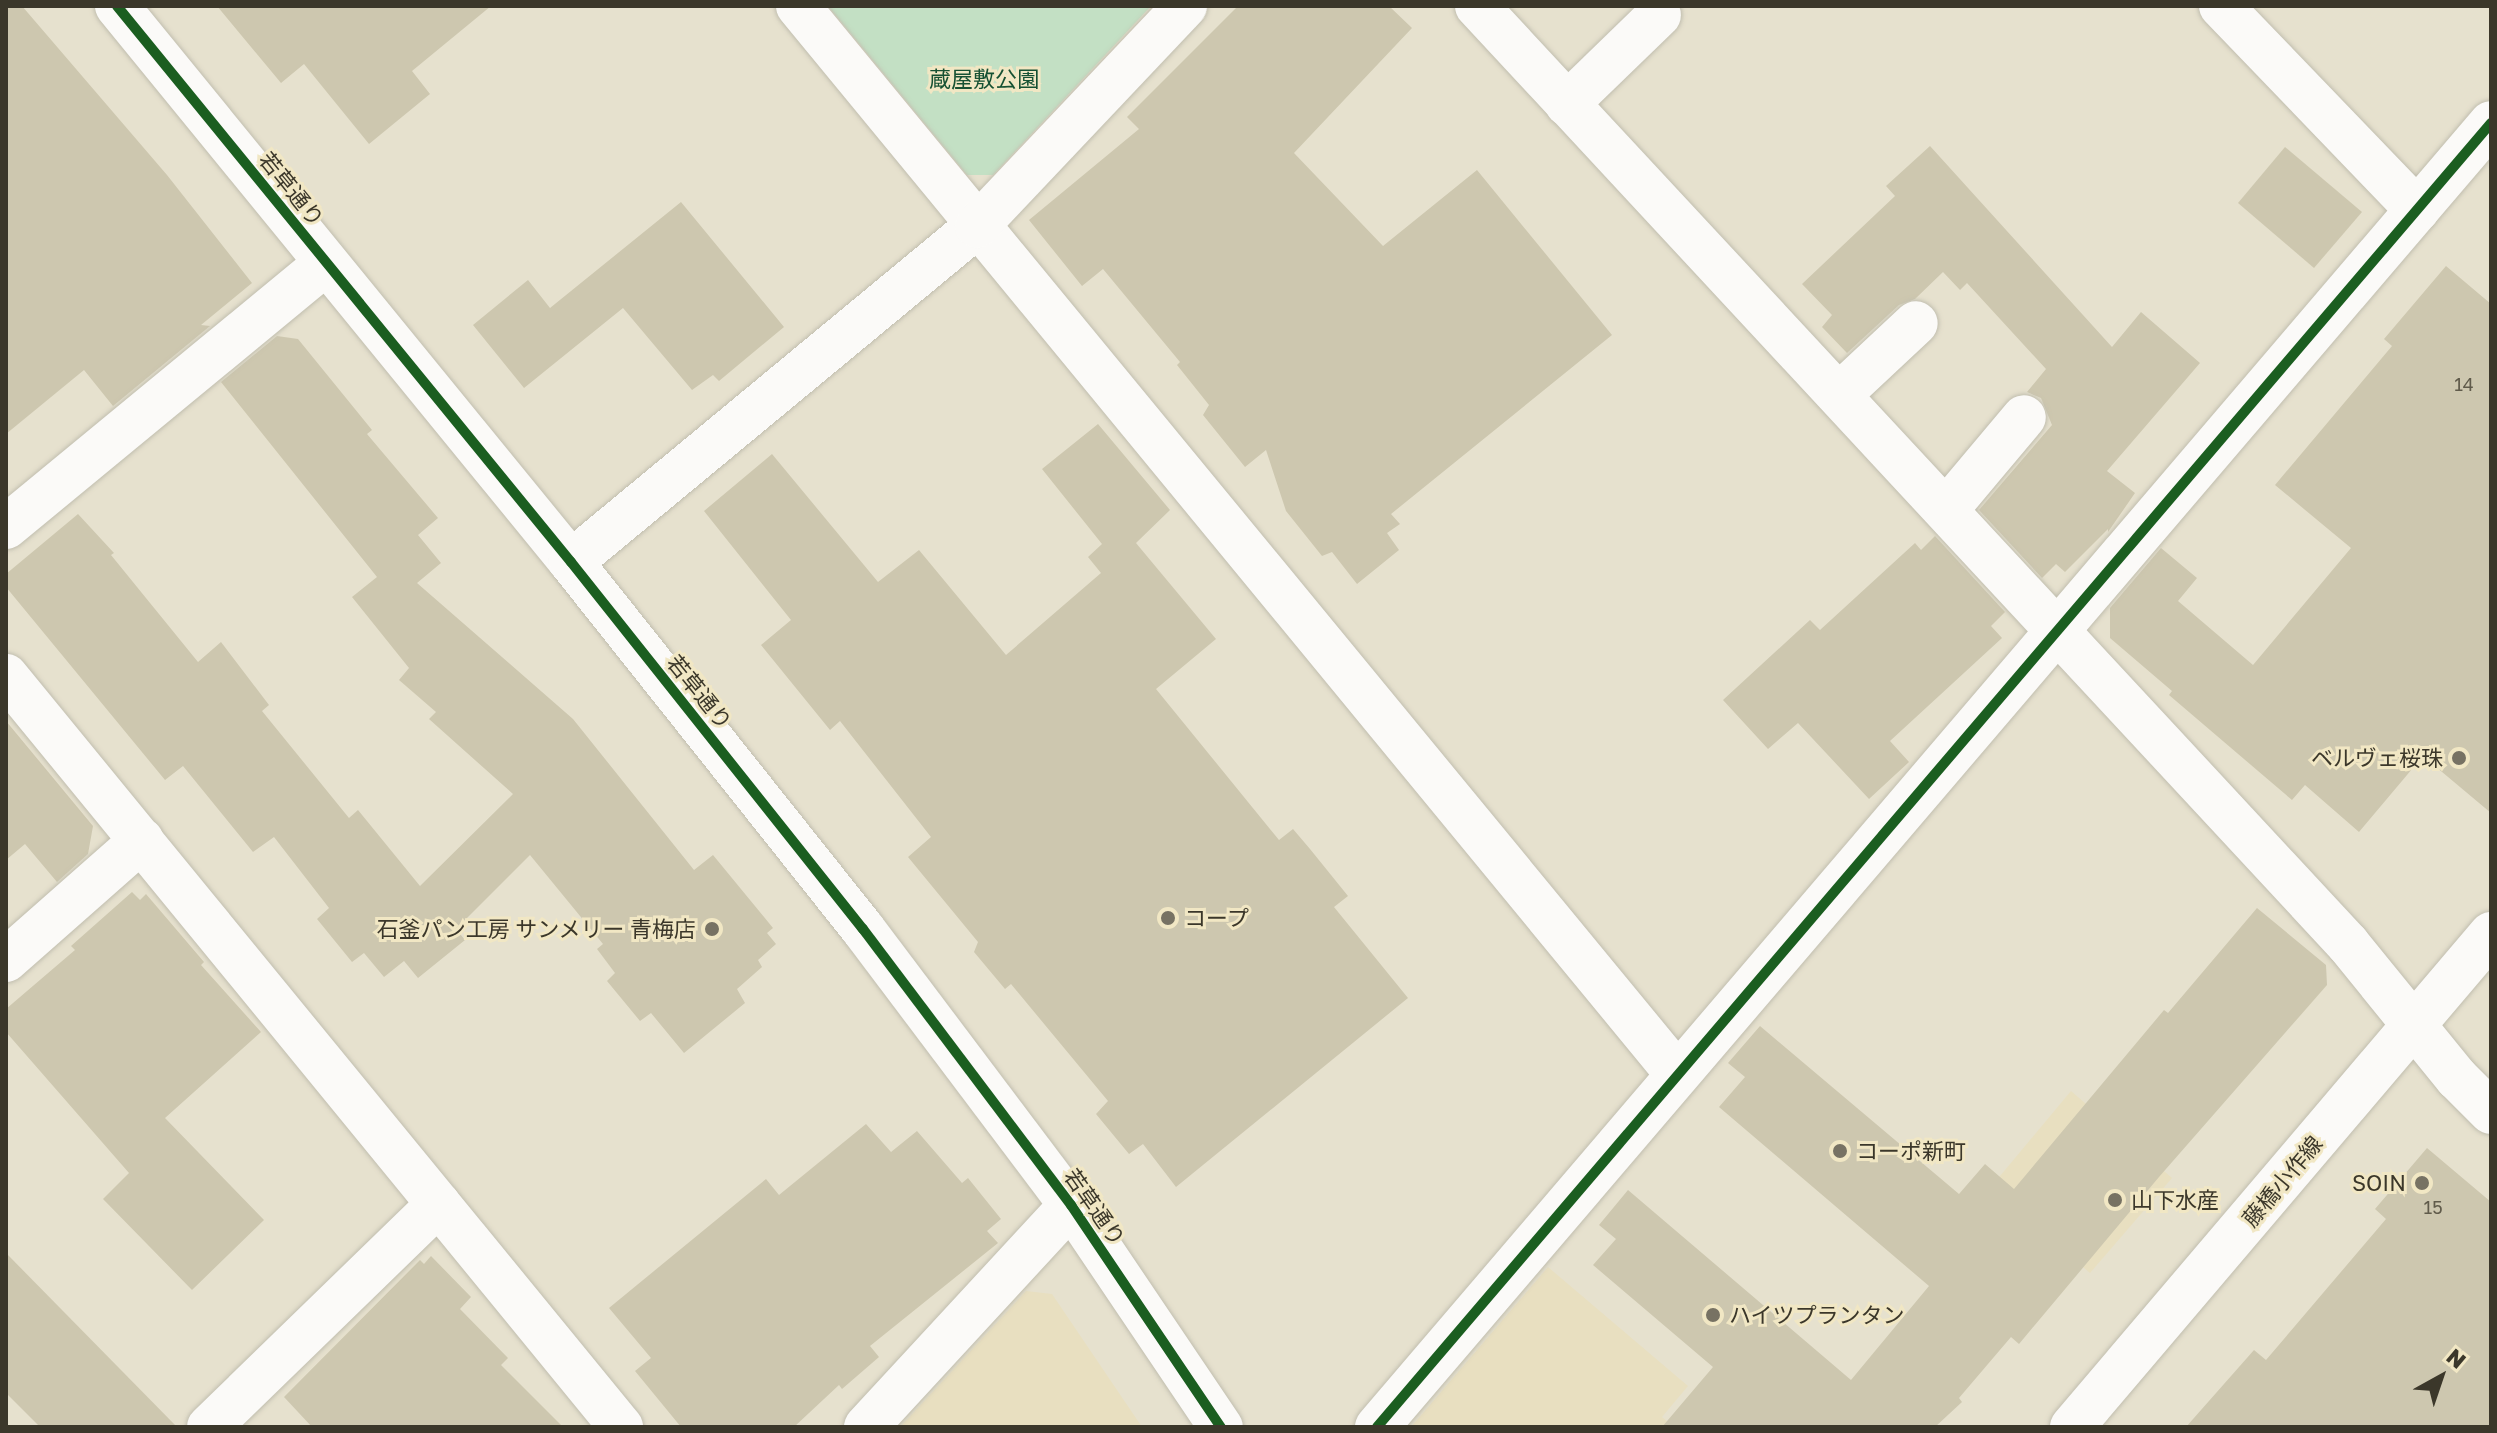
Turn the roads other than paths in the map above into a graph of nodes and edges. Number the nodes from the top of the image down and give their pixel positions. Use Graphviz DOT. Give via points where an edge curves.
graph roads {
  1 [pos="117,6"];
  2 [pos="798,6"];
  3 [pos="1185,6"];
  4 [pos="1477,6"];
  5 [pos="2221,6"];
  6 [pos="1659,15"];
  7 [pos="1567,104"];
  8 [pos="2491,123"];
  9 [pos="2417,210"];
  10 [pos="977,226"];
  11 [pos="326,263"];
  12 [pos="1916,323"];
  13 [pos="1839,395"];
  14 [pos="2024,417"];
  15 [pos="1946,510"];
  16 [pos="6,527"];
  17 [pos="571,562"];
  18 [pos="2058,630"];
  19 [pos="6,676"];
  20 [pos="142,840"];
  21 [pos="2491,934"];
  22 [pos="6,960"];
  23 [pos="2415,1024"];
  24 [pos="1677,1074"];
  25 [pos="2491,1112"];
  26 [pos="438,1204"];
  27 [pos="1071,1205"];
  28 [pos="209,1427"];
  29 [pos="621,1427"];
  30 [pos="866,1427"];
  31 [pos="1221,1427"];
  32 [pos="1377,1427"];
  33 [pos="2072,1427"];
  1 -- 11 [label="street, 若草通り"];
  2 -- 10 [label="street"];
  3 -- 10 [label="street"];
  4 -- 7 [label="street"];
  5 -- 9 [label="street"];
  6 -- 7 [label="street"];
  7 -- 13 [label="street"];
  8 -- 9 [label="street"];
  9 -- 18 [label="street"];
  10 -- 17 [label="street"];
  10 -- 24 [label="street"];
  11 -- 16 [label="street"];
  11 -- 17 [label="street, 若草通り"];
  12 -- 13 [label="street"];
  13 -- 15 [label="street"];
  14 -- 15 [label="street"];
  15 -- 18 [label="street"];
  17 -- 27 [label="street, 若草通り" via="863,929"];
  18 -- 23 [label="street" via="2371,969"];
  18 -- 24 [label="street"];
  19 -- 20 [label="street"];
  20 -- 22 [label="street"];
  20 -- 26 [label="street"];
  21 -- 23 [label="street, 藤橋小作線"];
  23 -- 25 [label="street"];
  23 -- 33 [label="street, 藤橋小作線"];
  24 -- 32 [label="street"];
  26 -- 28 [label="street"];
  26 -- 29 [label="street"];
  27 -- 30 [label="street"];
  27 -- 31 [label="street, 若草通り"];
}
